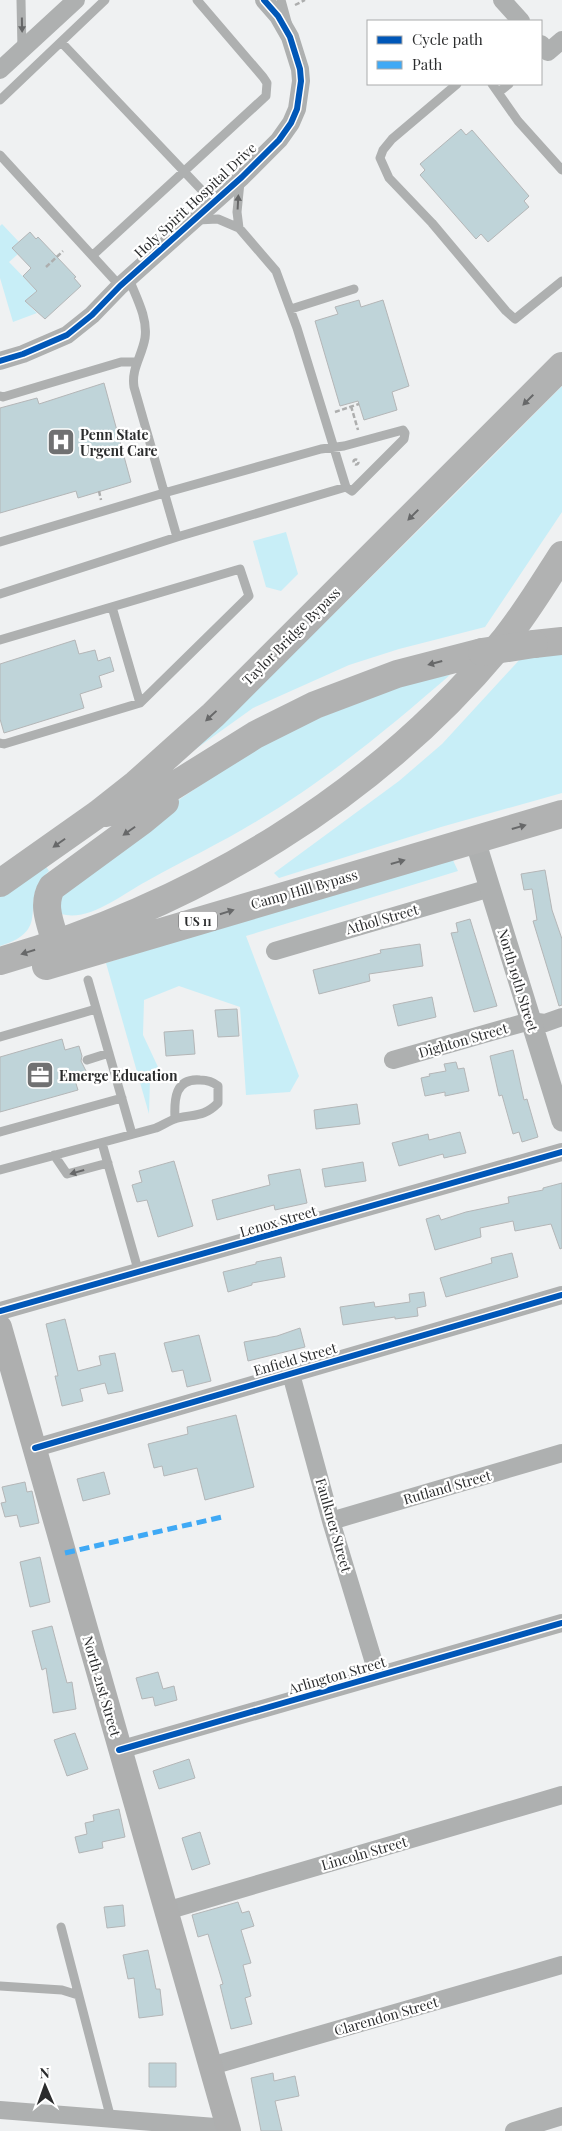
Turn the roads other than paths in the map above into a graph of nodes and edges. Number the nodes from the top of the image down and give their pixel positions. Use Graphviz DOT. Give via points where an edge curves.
graph roads {
  1 [pos="21,0"];
  2 [pos="76,0"];
  3 [pos="105,0"];
  4 [pos="197,0"];
  5 [pos="264,0"];
  6 [pos="281,0"];
  7 [pos="502,0"];
  8 [pos="520,20"];
  9 [pos="290,37"];
  10 [pos="562,40"];
  11 [pos="61,42"];
  12 [pos="22,50"];
  13 [pos="543,51"];
  14 [pos="0,70"];
  15 [pos="457,85"];
  16 [pos="493,85"];
  17 [pos="508,85"];
  18 [pos="499,92"];
  19 [pos="0,100"];
  20 [pos="1,157"];
  21 [pos="562,170"];
  22 [pos="184,172"];
  23 [pos="242,177"];
  24 [pos="213,202"];
  25 [pos="193,220"];
  26 [pos="239,228"];
  27 [pos="92,255"];
  28 [pos="562,281"];
  29 [pos="124,282"];
  30 [pos="354,289"];
  31 [pos="291,309"];
  32 [pos="0,361"];
  33 [pos="136,362"];
  34 [pos="562,366"];
  35 [pos="0,396"];
  36 [pos="334,448"];
  37 [pos="346,487"];
  38 [pos="164,493"];
  39 [pos="177,537"];
  40 [pos="0,542"];
  41 [pos="562,554"];
  42 [pos="562,584"];
  43 [pos="0,594"];
  44 [pos="112,607"];
  45 [pos="0,640"];
  46 [pos="562,641"];
  47 [pos="140,703"];
  48 [pos="0,743"];
  49 [pos="220,756"];
  50 [pos="98,814"];
  51 [pos="562,814"];
  52 [pos="475,840"];
  53 [pos="0,883"];
  54 [pos="490,888"];
  55 [pos="275,951"];
  56 [pos="51,955"];
  57 [pos="0,961"];
  58 [pos="0,980"];
  59 [pos="88,980"];
  60 [pos="96,1009"];
  61 [pos="562,1017"];
  62 [pos="530,1021"];
  63 [pos="0,1037"];
  64 [pos="109,1053"];
  65 [pos="86,1060"];
  66 [pos="393,1060"];
  67 [pos="122,1098"];
  68 [pos="175,1119"];
  69 [pos="562,1121"];
  70 [pos="0,1132"];
  71 [pos="132,1134"];
  72 [pos="102,1143"];
  73 [pos="562,1152"];
  74 [pos="54,1155"];
  75 [pos="108,1163"];
  76 [pos="0,1170"];
  77 [pos="139,1273"];
  78 [pos="562,1295"];
  79 [pos="0,1311"];
  80 [pos="0,1327"];
  81 [pos="291,1374"];
  82 [pos="35,1448"];
  83 [pos="562,1453"];
  84 [pos="332,1520"];
  85 [pos="562,1623"];
  86 [pos="378,1676"];
  87 [pos="120,1750"];
  88 [pos="562,1795"];
  89 [pos="166,1911"];
  90 [pos="61,1927"];
  91 [pos="562,1965"];
  92 [pos="0,1986"];
  93 [pos="78,1995"];
  94 [pos="210,2066"];
  95 [pos="0,2110"];
  96 [pos="562,2116"];
  97 [pos="112,2119"];
  98 [pos="228,2130"];
  99 [pos="514,2131"];
  1 -- 12 [label="lane, one-way"];
  2 -- 12 [label="street"];
  3 -- 11 [label="lane"];
  4 -- 22 [label="lane" via="263,77 267,89 262,101"];
  5 -- 9 [label="street, Holy Spirit Hospital Drive"];
  6 -- 9 [label="lane"];
  7 -- 8 [label="street"];
  9 -- 23 [label="street, Holy Spirit Hospital Drive" via="300,70 297,108 279,140"];
  10 -- 13 [label="street"];
  11 -- 19 [label="lane"];
  11 -- 22 [label="lane"];
  12 -- 14 [label="street"];
  15 -- 28 [label="lane" via="392,139 383,150 382,165 389,178 515,318"];
  16 -- 18 [label="lane"];
  17 -- 18 [label="lane"];
  18 -- 21 [label="lane" via="518,121"];
  20 -- 27 [label="lane"];
  22 -- 24 [label="lane"];
  22 -- 27 [label="lane"];
  23 -- 24 [label="street, Holy Spirit Hospital Drive"];
  26 -- 23 [label="lane, one-way" via="237,212"];
  24 -- 25 [label="street, Holy Spirit Hospital Drive"];
  25 -- 26 [label="lane" via="218,220"];
  25 -- 29 [label="street, Holy Spirit Hospital Drive"];
  26 -- 31 [label="lane" via="276,271"];
  27 -- 29 [label="lane"];
  29 -- 32 [label="street, Holy Spirit Hospital Drive" via="67,335"];
  29 -- 33 [label="lane" via="141,310 145,331 142,351"];
  30 -- 31 [label="lane"];
  31 -- 36 [label="lane"];
  33 -- 35 [label="lane" via="121,362"];
  33 -- 38 [label="lane" via="134,387"];
  34 -- 50 [label="main road, Taylor Bridge Bypass, one-way" via="213,715"];
  36 -- 37 [label="lane"];
  36 -- 37 [label="lane" via="400,430 405,433 401,444 352,491"];
  36 -- 38 [label="lane"];
  37 -- 39 [label="lane"];
  38 -- 39 [label="lane"];
  38 -- 40 [label="lane"];
  39 -- 43 [label="lane"];
  41 -- 56 [label="main road" via="524,614 481,667 422,727 361,779 295,827 226,869"];
  42 -- 56 [label="main road" via="518,647 463,709 402,765 338,816 269,862 204,898 122,936"];
  44 -- 45 [label="lane"];
  44 -- 47 [label="lane"];
  44 -- 47 [label="lane" via="240,569 249,596"];
  46 -- 49 [label="main road, one-way, bridge" via="482,652 416,668 336,696 289,717"];
  47 -- 48 [label="lane"];
  49 -- 50 [label="main road" via="151,800"];
  49 -- 56 [label="main road, one-way" via="142,821 52,887 46,901"];
  50 -- 53 [label="main road, Taylor Bridge Bypass, one-way"];
  52 -- 51 [label="main road, Camp Hill Bypass / US 11, one-way"];
  52 -- 54 [label="street, North 19th Street"];
  56 -- 52 [label="main road, Camp Hill Bypass / US 11, one-way"];
  54 -- 55 [label="street, Athol Street"];
  54 -- 62 [label="street, North 19th Street"];
  56 -- 57 [label="main road, one-way"];
  56 -- 58 [label="main road, US 11"];
  59 -- 60 [label="lane"];
  60 -- 63 [label="lane"];
  60 -- 64 [label="lane"];
  61 -- 62 [label="street, Dighton Street" via="545,1023"];
  62 -- 66 [label="street, Dighton Street"];
  62 -- 69 [label="street, North 19th Street"];
  64 -- 65 [label="lane"];
  64 -- 67 [label="lane"];
  67 -- 70 [label="lane"];
  67 -- 71 [label="lane"];
  68 -- 68 [label="lane" via="210,1111 218,1104 218,1086 213,1082 186,1081 175,1099"];
  68 -- 71 [label="lane"];
  71 -- 72 [label="lane"];
  72 -- 74 [label="lane"];
  72 -- 75 [label="lane"];
  73 -- 77 [label="street, Lenox Street"];
  75 -- 74 [label="lane, one-way" via="67,1174"];
  74 -- 76 [label="lane"];
  75 -- 77 [label="lane"];
  77 -- 79 [label="street, Lenox Street"];
  78 -- 81 [label="street, Enfield Street"];
  80 -- 82 [label="main road, North 21st Street"];
  81 -- 82 [label="street, Enfield Street"];
  81 -- 84 [label="street, Faulkner Street"];
  82 -- 87 [label="main road, North 21st Street"];
  83 -- 84 [label="street, Rutland Street"];
  84 -- 86 [label="street, Faulkner Street"];
  85 -- 86 [label="street, Arlington Street"];
  86 -- 87 [label="street, Arlington Street"];
  87 -- 89 [label="main road, North 21st Street"];
  88 -- 89 [label="street, Lincoln Street"];
  89 -- 94 [label="main road, North 21st Street"];
  90 -- 93 [label="lane"];
  91 -- 94 [label="street, Clarendon Street"];
  92 -- 93 [label="lane" via="62,1990"];
  93 -- 97 [label="lane"];
  94 -- 98 [label="main road, North 21st Street"];
  95 -- 97 [label="street"];
  96 -- 99 [label="street"];
  97 -- 98 [label="street"];
}
